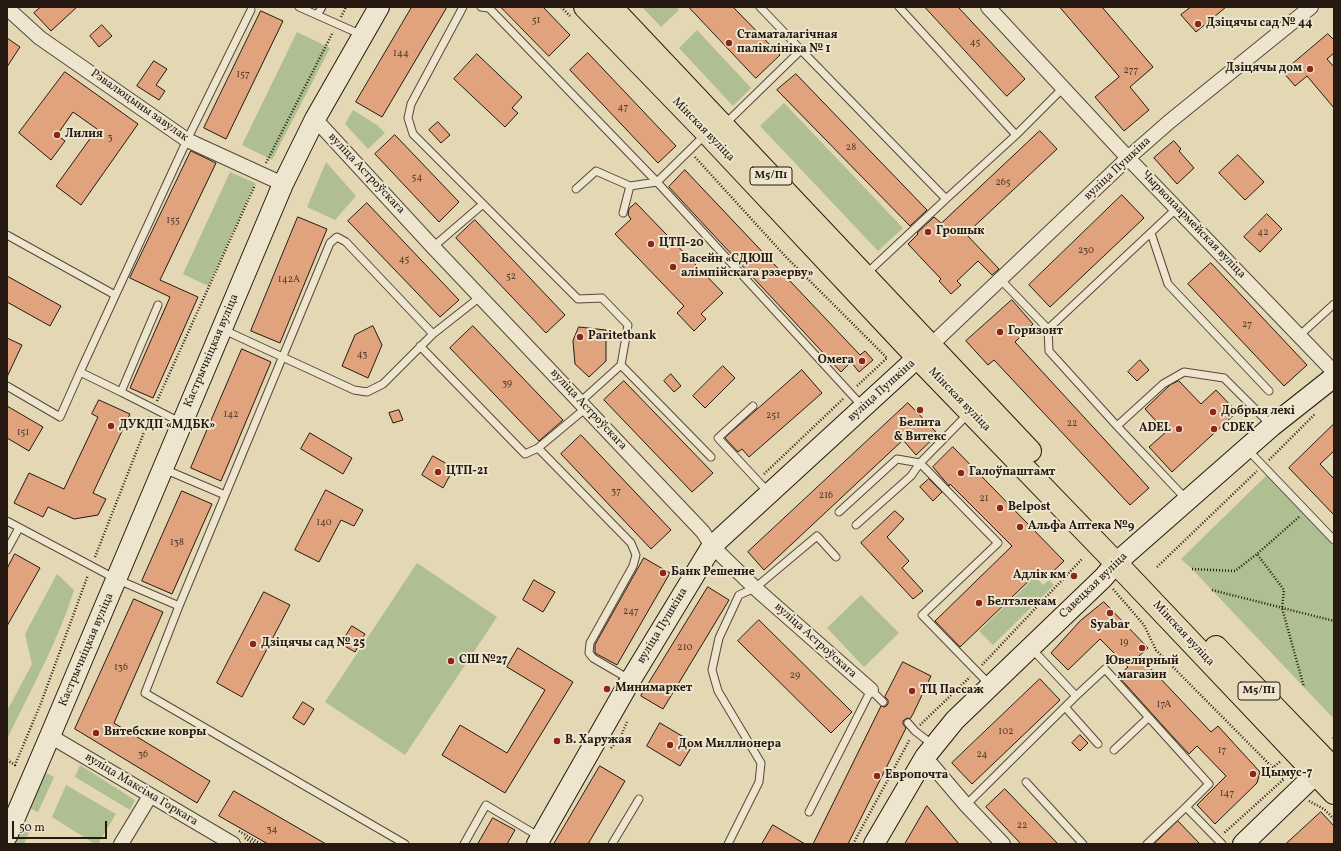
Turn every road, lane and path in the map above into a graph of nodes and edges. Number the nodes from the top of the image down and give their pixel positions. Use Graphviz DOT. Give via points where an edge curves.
graph roads {
  1 [pos="299,7"];
  2 [pos="322,7"];
  3 [pos="346,7"];
  4 [pos="378,7"];
  5 [pos="463,7"];
  6 [pos="481,7"];
  7 [pos="585,7"];
  8 [pos="611,7"];
  9 [pos="760,7"];
  10 [pos="899,7"];
  11 [pos="988,7"];
  12 [pos="1311,7"];
  13 [pos="13,10"];
  14 [pos="251,10"];
  15 [pos="317,15"];
  16 [pos="336,24"];
  17 [pos="363,35"];
  18 [pos="801,50"];
  19 [pos="1063,88"];
  20 [pos="315,119"];
  21 [pos="715,130"];
  22 [pos="1016,135"];
  23 [pos="186,140"];
  24 [pos="1128,158"];
  25 [pos="261,173"];
  26 [pos="657,182"];
  27 [pos="283,184"];
  28 [pos="630,186"];
  29 [pos="576,189"];
  30 [pos="946,199"];
  31 [pos="483,204"];
  32 [pos="1177,208"];
  33 [pos="623,213"];
  34 [pos="1151,233"];
  35 [pos="7,235"];
  36 [pos="433,247"];
  37 [pos="864,276"];
  38 [pos="1001,280"];
  39 [pos="115,295"];
  40 [pos="480,297"];
  41 [pos="1334,304"];
  42 [pos="158,305"];
  43 [pos="222,329"];
  44 [pos="1048,329"];
  45 [pos="433,334"];
  46 [pos="1300,335"];
  47 [pos="420,346"];
  48 [pos="924,352"];
  49 [pos="282,357"];
  50 [pos="621,365"];
  51 [pos="80,372"];
  52 [pos="1334,372"];
  53 [pos="1334,377"];
  54 [pos="7,386"];
  55 [pos="1269,391"];
  56 [pos="121,392"];
  57 [pos="583,405"];
  58 [pos="753,406"];
  59 [pos="863,407"];
  60 [pos="154,408"];
  61 [pos="971,412"];
  62 [pos="1317,412"];
  63 [pos="182,422"];
  64 [pos="1117,426"];
  65 [pos="1272,426"];
  66 [pos="538,448"];
  67 [pos="1247,448"];
  68 [pos="711,457"];
  69 [pos="1266,462"];
  70 [pos="920,463"];
  71 [pos="1261,467"];
  72 [pos="163,468"];
  73 [pos="769,494"];
  74 [pos="225,495"];
  75 [pos="1188,500"];
  76 [pos="1306,510"];
  77 [pos="839,512"];
  78 [pos="7,521"];
  79 [pos="856,524"];
  80 [pos="19,528"];
  81 [pos="1334,540"];
  82 [pos="712,546"];
  83 [pos="7,550"];
  84 [pos="1257,554"];
  85 [pos="836,557"];
  86 [pos="1122,559"];
  87 [pos="91,566"];
  88 [pos="1157,567"];
  89 [pos="1192,569"];
  90 [pos="116,579"];
  91 [pos="1110,585"];
  92 [pos="755,588"];
  93 [pos="1212,590"];
  94 [pos="179,606"];
  95 [pos="1282,608"];
  96 [pos="1334,621"];
  97 [pos="1030,648"];
  98 [pos="630,681"];
  99 [pos="991,686"];
  100 [pos="1304,687"];
  101 [pos="871,690"];
  102 [pos="1076,696"];
  103 [pos="883,702"];
  104 [pos="1065,707"];
  105 [pos="1148,718"];
  106 [pos="908,723"];
  107 [pos="50,736"];
  108 [pos="1098,744"];
  109 [pos="1114,750"];
  110 [pos="929,751"];
  111 [pos="1330,756"];
  112 [pos="7,760"];
  113 [pos="1026,782"];
  114 [pos="1334,793"];
  115 [pos="150,796"];
  116 [pos="14,798"];
  117 [pos="639,799"];
  118 [pos="1307,801"];
  119 [pos="966,805"];
  120 [pos="1186,807"];
  121 [pos="809,812"];
  122 [pos="1334,819"];
  123 [pos="9,826"];
  124 [pos="539,840"];
  125 [pos="1220,842"];
  126 [pos="121,844"];
  127 [pos="233,844"];
  128 [pos="405,844"];
  129 [pos="464,844"];
  130 [pos="612,844"];
  131 [pos="728,844"];
  132 [pos="874,844"];
  133 [pos="1003,844"];
  134 [pos="1083,844"];
  135 [pos="1147,844"];
  136 [pos="1243,844"];
  1 -- 15 [label="lane"];
  2 -- 15 [label="lane"];
  3 -- 16 [label="path"];
  4 -- 17 [label="main road, Кастрычніцкая вуліца"];
  5 -- 31 [label="lane" via="411,104 408,118 413,134"];
  6 -- 26 [label="lane" via="489,8"];
  7 -- 21 [label="main road, Мінская вуліца / М5/П1"];
  8 -- 21 [label="main road, Мінская вуліца / М5/П1"];
  9 -- 18 [label="lane"];
  10 -- 22 [label="lane"];
  11 -- 19 [label="street, Чырвонаармейская вуліца"];
  12 -- 24 [label="street, вуліца Пушкіна"];
  13 -- 23 [label="street, Рэвалюцыны завулак" via="40,38"];
  14 -- 23 [label="lane"];
  15 -- 16 [label="lane"];
  16 -- 17 [label="lane"];
  16 -- 25 [label="path"];
  17 -- 20 [label="main road, Кастрычніцкая вуліца"];
  18 -- 21 [label="lane"];
  18 -- 30 [label="lane"];
  19 -- 22 [label="lane"];
  19 -- 24 [label="street, Чырвонаармейская вуліца"];
  20 -- 27 [label="main road, Кастрычніцкая вуліца"];
  20 -- 36 [label="street, вуліца Астроўскага"];
  21 -- 26 [label="lane"];
  21 -- 37 [label="main road, Мінская вуліца / М5/П1"];
  21 -- 48 [label="main road, Мінская вуліца / М5/П1"];
  22 -- 30 [label="lane"];
  23 -- 25 [label="street, Рэвалюцыны завулак"];
  23 -- 39 [label="lane"];
  24 -- 32 [label="street, Чырвонаармейская вуліца"];
  24 -- 38 [label="street, вуліца Пушкіна"];
  25 -- 27 [label="street, Рэвалюцыны завулак"];
  25 -- 60 [label="path"];
  26 -- 28 [label="lane"];
  26 -- 59 [label="lane"];
  27 -- 43 [label="main road, Кастрычніцкая вуліца"];
  28 -- 29 [label="lane" via="596,171"];
  28 -- 33 [label="lane"];
  30 -- 37 [label="lane"];
  31 -- 36 [label="lane"];
  31 -- 50 [label="lane" via="578,299 602,298 628,325"];
  32 -- 34 [label="lane"];
  32 -- 46 [label="street, Чырвонаармейская вуліца"];
  34 -- 44 [label="lane"];
  34 -- 55 [label="lane" via="1168,284"];
  35 -- 39 [label="lane"];
  36 -- 40 [label="street, вуліца Астроўскага"];
  37 -- 48 [label="main road, Мінская вуліца / М5/П1"];
  38 -- 44 [label="lane"];
  38 -- 48 [label="street, вуліца Пушкіна"];
  39 -- 51 [label="lane"];
  40 -- 45 [label="lane"];
  40 -- 57 [label="street, вуліца Астроўскага"];
  41 -- 46 [label="lane"];
  42 -- 56 [label="lane"];
  43 -- 49 [label="lane"];
  43 -- 63 [label="main road, Кастрычніцкая вуліца"];
  44 -- 64 [label="lane" via="1049,351"];
  45 -- 47 [label="lane"];
  45 -- 49 [label="lane" via="346,242 337,237 330,243"];
  46 -- 52 [label="street, Чырвонаармейская вуліца"];
  47 -- 49 [label="lane" via="383,384 367,392 354,390"];
  47 -- 66 [label="lane" via="525,454"];
  48 -- 59 [label="main road, вуліца Пушкіна"];
  48 -- 61 [label="main road, Мінская вуліца / М5/П1"];
  48 -- 86 [label="main road, Мінская вуліца / М5/П1"];
  49 -- 74 [label="lane"];
  50 -- 57 [label="lane"];
  50 -- 68 [label="lane"];
  51 -- 54 [label="lane" via="60,417"];
  51 -- 56 [label="lane"];
  53 -- 65 [label="main road, Савецкая вуліца"];
  56 -- 60 [label="lane"];
  57 -- 66 [label="lane"];
  57 -- 82 [label="street, вуліца Астроўскага" via="703,532"];
  58 -- 73 [label="lane" via="718,438"];
  59 -- 73 [label="main road, вуліца Пушкіна"];
  60 -- 63 [label="lane"];
  60 -- 87 [label="path"];
  61 -- 70 [label="lane"];
  61 -- 86 [label="main road, Мінская вуліца / М5/П1"];
  62 -- 69 [label="path"];
  63 -- 72 [label="main road, Кастрычніцкая вуліца"];
  64 -- 65 [label="lane" via="1163,384 1184,372 1224,378"];
  64 -- 75 [label="lane"];
  65 -- 67 [label="main road, Савецкая вуліца"];
  66 -- 98 [label="lane" via="631,543 636,556 634,566 590,642 588,653"];
  67 -- 75 [label="main road, Савецкая вуліца"];
  67 -- 76 [label="lane"];
  70 -- 77 [label="lane" via="897,459"];
  70 -- 79 [label="lane" via="911,476"];
  70 -- 99 [label="lane" via="998,543 922,615"];
  71 -- 88 [label="path"];
  72 -- 74 [label="lane"];
  72 -- 90 [label="main road, Кастрычніцкая вуліца"];
  73 -- 82 [label="main road, вуліца Пушкіна"];
  74 -- 94 [label="lane"];
  75 -- 86 [label="main road, Савецкая вуліца"];
  76 -- 81 [label="lane"];
  76 -- 84 [label="path"];
  78 -- 80 [label="lane"];
  80 -- 83 [label="lane"];
  80 -- 87 [label="lane"];
  82 -- 92 [label="street, вуліца Астроўскага"];
  82 -- 98 [label="main road, вуліца Пушкіна"];
  84 -- 89 [label="path" via="1235,571"];
  84 -- 95 [label="path" via="1284,590"];
  85 -- 92 [label="lane" via="817,536"];
  86 -- 97 [label="main road, Савецкая вуліца"];
  86 -- 111 [label="main road, Мінская вуліца / М5/П1"];
  87 -- 90 [label="lane"];
  87 -- 112 [label="path" via="41,703 15,765"];
  90 -- 94 [label="lane"];
  90 -- 107 [label="main road, Кастрычніцкая вуліца"];
  91 -- 125 [label="path" via="1144,625 1156,650 1284,780"];
  92 -- 101 [label="street, вуліца Астроўскага"];
  92 -- 131 [label="lane" via="739,595 719,638 712,670 718,691 761,763 758,782"];
  93 -- 95 [label="path"];
  94 -- 128 [label="lane" via="145,693"];
  95 -- 96 [label="path"];
  95 -- 100 [label="path"];
  97 -- 99 [label="main road, Савецкая вуліца"];
  97 -- 102 [label="lane"];
  98 -- 124 [label="main road, вуліца Пушкіна"];
  99 -- 110 [label="main road, Савецкая вуліца" via="955,720"];
  101 -- 103 [label="lane"];
  101 -- 121 [label="lane"];
  102 -- 104 [label="lane"];
  102 -- 105 [label="lane" via="1105,669"];
  104 -- 108 [label="lane"];
  104 -- 119 [label="lane"];
  105 -- 109 [label="lane"];
  105 -- 120 [label="lane" via="1209,784"];
  106 -- 110 [label="lane"];
  107 -- 115 [label="street, вуліца Максіма Горкага"];
  107 -- 116 [label="main road, Кастрычніцкая вуліца"];
  110 -- 119 [label="street"];
  110 -- 132 [label="main road, Савецкая вуліца"];
  111 -- 114 [label="main road, Мінская вуліца / М5/П1"];
  111 -- 136 [label="main road"];
  113 -- 134 [label="lane"];
  115 -- 126 [label="street"];
  115 -- 127 [label="street, вуліца Максіма Горкага"];
  116 -- 123 [label="main road, Кастрычніцкая вуліца"];
  117 -- 130 [label="lane"];
  118 -- 122 [label="path" via="1324,809"];
  119 -- 133 [label="street"];
  120 -- 125 [label="lane"];
  120 -- 135 [label="lane"];
  124 -- 129 [label="lane" via="486,805"];
}
